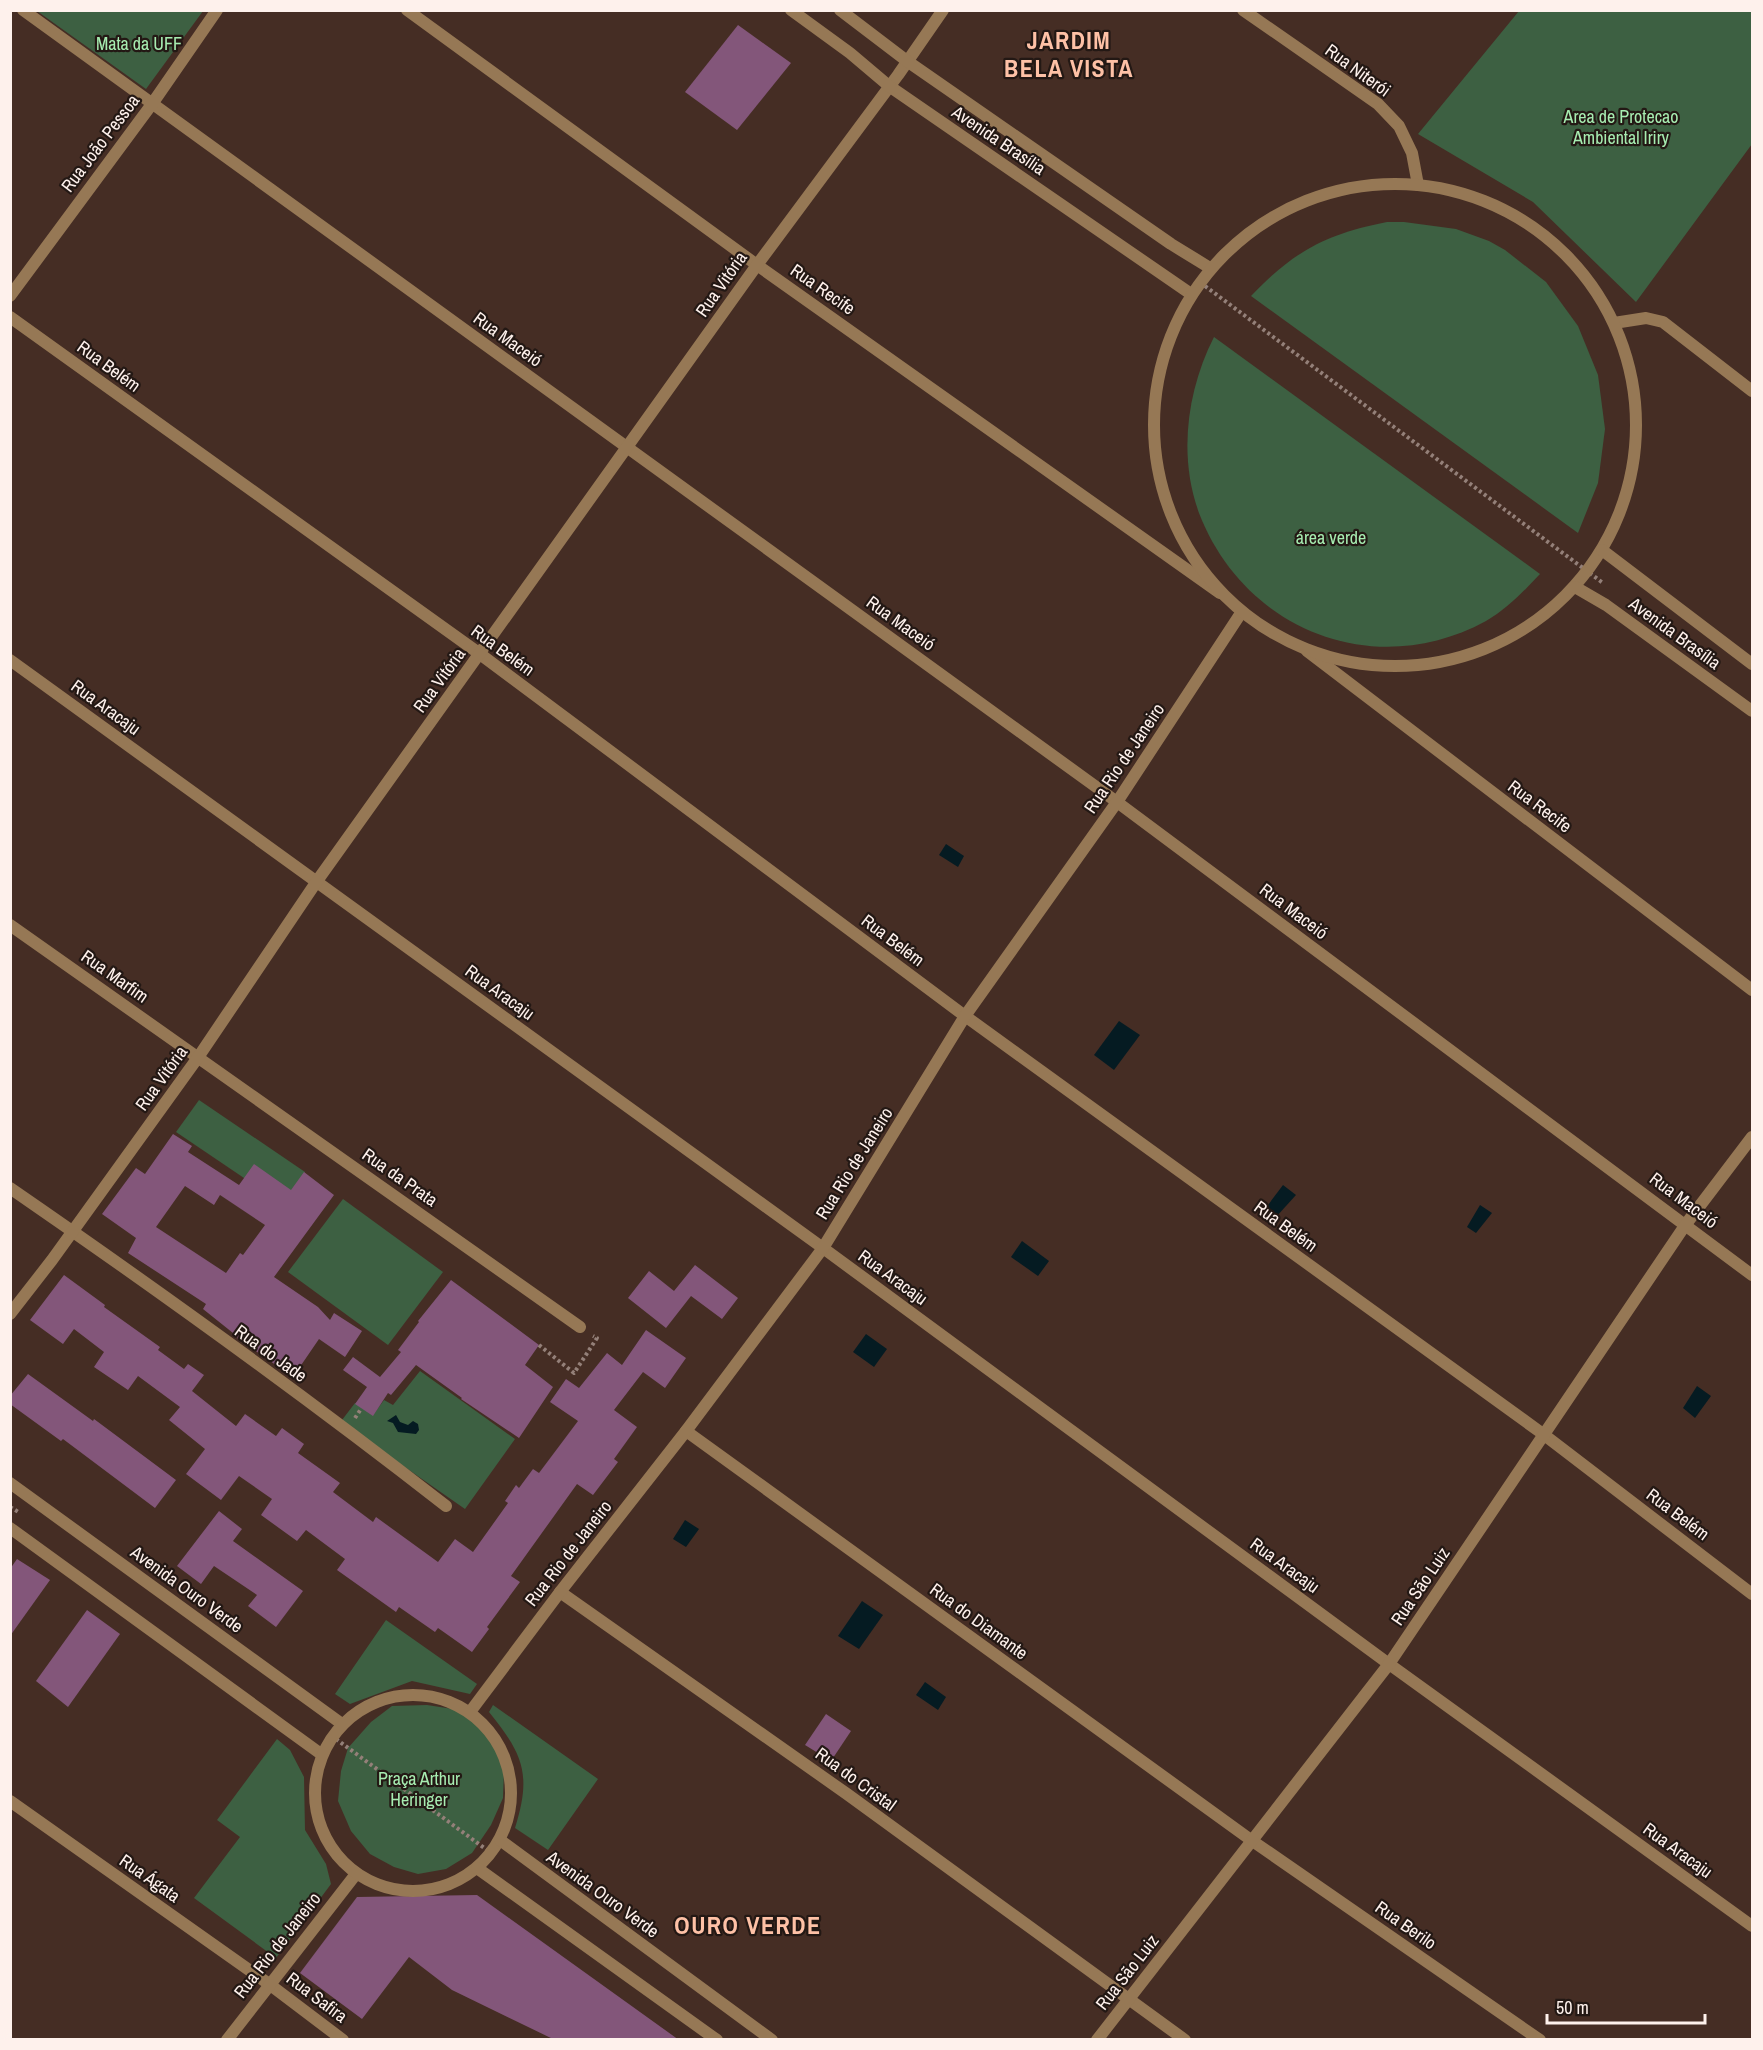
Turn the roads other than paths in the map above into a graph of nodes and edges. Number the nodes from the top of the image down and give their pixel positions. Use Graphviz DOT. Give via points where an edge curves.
graph roads {
  1 [pos="22,10"];
  2 [pos="217,10"];
  3 [pos="407,10"];
  4 [pos="791,10"];
  5 [pos="840,10"];
  6 [pos="943,10"];
  7 [pos="1243,10"];
  8 [pos="907,61"];
  9 [pos="889,86"];
  10 [pos="152,104"];
  11 [pos="1418,185"];
  12 [pos="757,265"];
  13 [pos="1210,268"];
  14 [pos="1191,294"];
  15 [pos="10,296"];
  16 [pos="10,318"];
  17 [pos="1614,323"];
  18 [pos="1752,391"];
  19 [pos="627,447"];
  20 [pos="1602,550"];
  21 [pos="1575,587"];
  22 [pos="1220,593"];
  23 [pos="1241,613"];
  24 [pos="1307,651"];
  25 [pos="480,654"];
  26 [pos="10,660"];
  27 [pos="1752,664"];
  28 [pos="1752,711"];
  29 [pos="1117,802"];
  30 [pos="317,881"];
  31 [pos="10,925"];
  32 [pos="1752,990"];
  33 [pos="966,1016"];
  34 [pos="199,1056"];
  35 [pos="1752,1137"];
  36 [pos="10,1188"];
  37 [pos="1686,1224"];
  38 [pos="73,1231"];
  39 [pos="823,1248"];
  40 [pos="1752,1275"];
  41 [pos="10,1314"];
  42 [pos="580,1327"];
  43 [pos="686,1431"];
  44 [pos="1543,1434"];
  45 [pos="10,1483"];
  46 [pos="446,1506"];
  47 [pos="10,1528"];
  48 [pos="560,1592"];
  49 [pos="1752,1594"];
  50 [pos="1389,1664"];
  51 [pos="470,1712"];
  52 [pos="342,1724"];
  53 [pos="321,1754"];
  54 [pos="10,1801"];
  55 [pos="500,1840"];
  56 [pos="1251,1840"];
  57 [pos="477,1868"];
  58 [pos="356,1874"];
  59 [pos="1752,1926"];
  60 [pos="269,1984"];
  61 [pos="1129,1999"];
  62 [pos="227,2040"];
  63 [pos="343,2040"];
  64 [pos="717,2040"];
  65 [pos="772,2040"];
  66 [pos="1097,2040"];
  67 [pos="1185,2040"];
  68 [pos="1540,2040"];
  1 -- 10 [label="street, Rua Maceió"];
  2 -- 10 [label="street, Rua João Pessoa"];
  3 -- 12 [label="street, Rua Recife"];
  4 -- 9 [label="street, Avenida Brasília"];
  5 -- 8 [label="street, Avenida Brasília"];
  6 -- 8 [label="street, Rua Vitória"];
  7 -- 11 [label="street, Rua Niterói" via="1378,104 1399,126 1412,153"];
  8 -- 9 [label="street, Rua Vitória"];
  8 -- 13 [label="street, Avenida Brasília"];
  9 -- 12 [label="street, Rua Vitória"];
  9 -- 14 [label="street, Avenida Brasília"];
  10 -- 15 [label="street, Rua João Pessoa"];
  10 -- 19 [label="street, Rua Maceió"];
  11 -- 13 [label="street" via="1360,186 1304,201 1253,229"];
  11 -- 17 [label="street" via="1461,193 1501,209 1567,256"];
  12 -- 19 [label="street, Rua Vitória"];
  12 -- 22 [label="street, Rua Recife"];
  13 -- 14 [label="street"];
  14 -- 22 [label="street" via="1158,369 1153,449 1174,527"];
  16 -- 25 [label="street, Rua Belém"];
  17 -- 18 [label="street" via="1646,318 1663,322"];
  17 -- 20 [label="street" via="1630,368 1637,414 1634,461 1623,507"];
  19 -- 25 [label="street, Rua Vitória"];
  19 -- 29 [label="street, Rua Maceió"];
  20 -- 21 [label="street"];
  20 -- 27 [label="street, Avenida Brasília"];
  21 -- 24 [label="street" via="1530,625 1479,652 1422,665 1363,665"];
  21 -- 28 [label="street, Avenida Brasília" via="1606,605"];
  22 -- 23 [label="street"];
  23 -- 24 [label="street"];
  23 -- 29 [label="street, Rua Rio de Janeiro"];
  24 -- 32 [label="street, Rua Recife"];
  25 -- 30 [label="street, Rua Vitória"];
  25 -- 33 [label="street, Rua Belém"];
  26 -- 30 [label="street, Rua Aracaju"];
  29 -- 33 [label="street, Rua Rio de Janeiro"];
  29 -- 37 [label="street, Rua Maceió"];
  30 -- 34 [label="street, Rua Vitória"];
  30 -- 39 [label="street, Rua Aracaju"];
  31 -- 34 [label="street, Rua Marfim"];
  33 -- 39 [label="street, Rua Rio de Janeiro"];
  33 -- 44 [label="street, Rua Belém"];
  34 -- 38 [label="street, Rua Vitória"];
  34 -- 42 [label="street, Rua da Prata"];
  35 -- 37 [label="street, Rua São Luiz"];
  36 -- 38 [label="street, Rua do Jade"];
  37 -- 40 [label="street, Rua Maceió"];
  37 -- 44 [label="street, Rua São Luiz"];
  38 -- 41 [label="street, Rua Vitória"];
  38 -- 46 [label="street, Rua do Jade"];
  39 -- 43 [label="street, Rua Rio de Janeiro"];
  39 -- 50 [label="street, Rua Aracaju"];
  43 -- 48 [label="street, Rua Rio de Janeiro"];
  43 -- 56 [label="street, Rua do Diamante"];
  44 -- 49 [label="street, Rua Belém"];
  44 -- 50 [label="street, Rua São Luiz"];
  45 -- 52 [label="street, Avenida Ouro Verde"];
  47 -- 53 [label="street"];
  48 -- 51 [label="street, Rua Rio de Janeiro"];
  48 -- 61 [label="street, Rua do Cristal"];
  50 -- 56 [label="street, Rua São Luiz"];
  50 -- 59 [label="street, Rua Aracaju"];
  51 -- 52 [label="street" via="445,1700 418,1694 390,1697 364,1707"];
  51 -- 55 [label="street" via="498,1742 509,1771 512,1801"];
  52 -- 53 [label="street"];
  53 -- 58 [label="street" via="314,1780 314,1807 322,1833 336,1856"];
  54 -- 60 [label="street, Rua Ágata"];
  55 -- 57 [label="street"];
  55 -- 65 [label="street, Avenida Ouro Verde"];
  56 -- 61 [label="street, Rua São Luiz"];
  56 -- 68 [label="street, Rua Berilo"];
  57 -- 58 [label="street" via="455,1882 430,1890 404,1891 379,1886"];
  57 -- 64 [label="street"];
  58 -- 60 [label="street, Rua Rio de Janeiro"];
  60 -- 62 [label="street, Rua Rio de Janeiro"];
  60 -- 63 [label="street, Rua Safira"];
  61 -- 66 [label="street, Rua São Luiz"];
  61 -- 67 [label="street, Rua do Cristal"];
}
